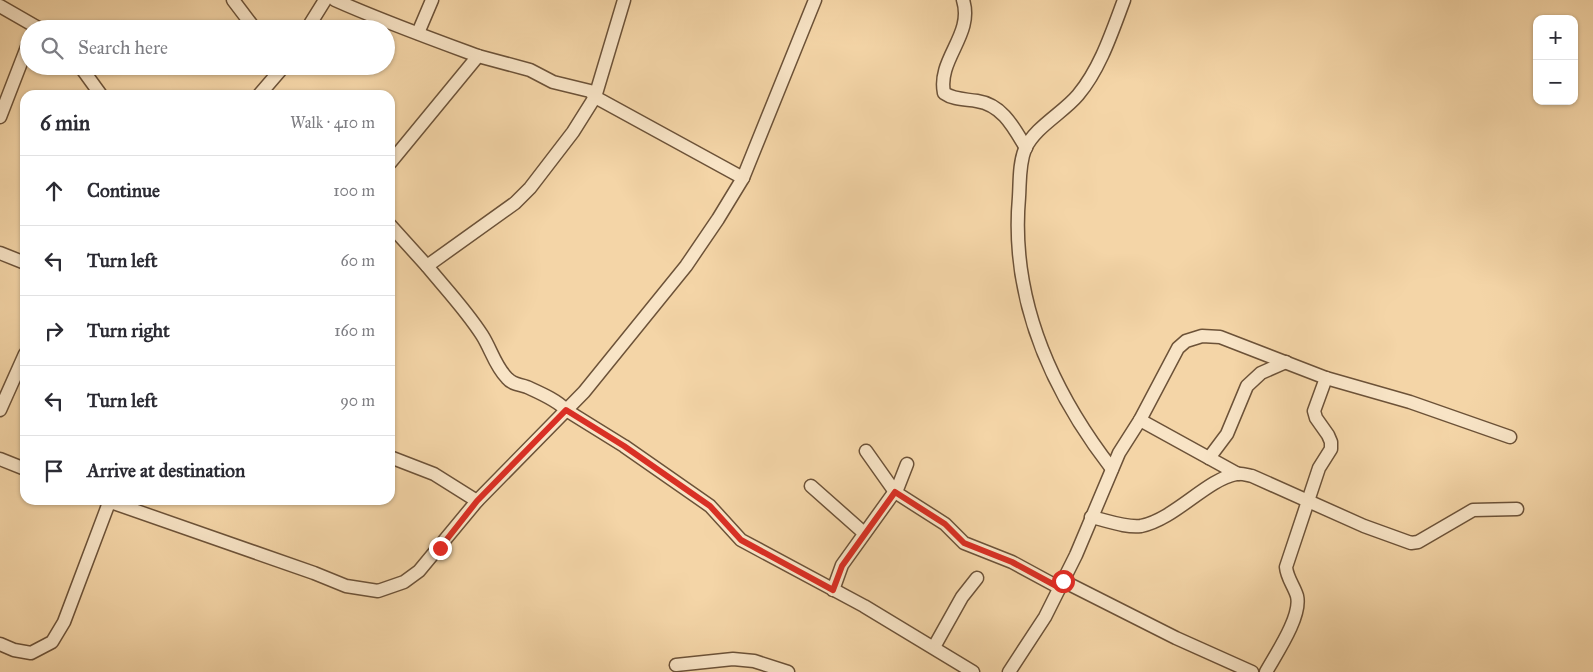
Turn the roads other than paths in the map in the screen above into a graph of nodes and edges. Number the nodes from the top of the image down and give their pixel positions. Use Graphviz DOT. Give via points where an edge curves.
graph roads {
  1 [pos="233,0"];
  2 [pos="325,0"];
  3 [pos="335,0"];
  4 [pos="432,0"];
  5 [pos="624,0"];
  6 [pos="815,0"];
  7 [pos="963,0"];
  8 [pos="1124,0"];
  9 [pos="0,6"];
  10 [pos="24,20"];
  11 [pos="248,20"];
  12 [pos="313,20"];
  13 [pos="379,20"];
  14 [pos="395,27"];
  15 [pos="418,33"];
  16 [pos="478,56"];
  17 [pos="20,65"];
  18 [pos="87,75"];
  19 [pos="276,75"];
  20 [pos="97,90"];
  21 [pos="263,90"];
  22 [pos="594,97"];
  23 [pos="0,117"];
  24 [pos="1026,148"];
  25 [pos="395,157"];
  26 [pos="743,178"];
  27 [pos="395,231"];
  28 [pos="0,253"];
  29 [pos="20,261"];
  30 [pos="427,266"];
  31 [pos="1286,362"];
  32 [pos="20,365"];
  33 [pos="1326,378"];
  34 [pos="0,410"];
  35 [pos="566,410"];
  36 [pos="1140,420"];
  37 [pos="1510,437"];
  38 [pos="866,451"];
  39 [pos="395,458"];
  40 [pos="1209,458"];
  41 [pos="0,459"];
  42 [pos="907,464"];
  43 [pos="20,467"];
  44 [pos="1112,469"];
  45 [pos="1238,474"];
  46 [pos="811,486"];
  47 [pos="895,492"];
  48 [pos="477,501"];
  49 [pos="1308,502"];
  50 [pos="107,505"];
  51 [pos="119,505"];
  52 [pos="1517,509"];
  53 [pos="1091,517"];
  54 [pos="864,534"];
  55 [pos="977,578"];
  56 [pos="1062,584"];
  57 [pos="833,590"];
  58 [pos="0,644"];
  59 [pos="934,647"];
  60 [pos="676,665"];
  61 [pos="788,672"];
  62 [pos="973,672"];
  63 [pos="1009,672"];
  64 [pos="1252,672"];
  65 [pos="1266,672"];
  1 -- 11 [label="street"];
  2 -- 12 [label="street"];
  3 -- 13 [label="street"];
  4 -- 15 [label="street"];
  5 -- 22 [label="street"];
  6 -- 26 [label="street"];
  7 -- 24 [label="street" via="966,21 944,73 944,93 950,98 980,101 999,110"];
  8 -- 24 [label="street" via="1088,81"];
  9 -- 10 [label="street"];
  14 -- 15 [label="street"];
  15 -- 16 [label="street"];
  16 -- 22 [label="street" via="590,91"];
  16 -- 25 [label="street"];
  17 -- 23 [label="street"];
  18 -- 20 [label="street"];
  19 -- 21 [label="street"];
  22 -- 26 [label="street"];
  22 -- 30 [label="street" via="573,132 530,188 515,203"];
  24 -- 44 [label="street" via="1020,168 1016,223 1022,288 1028,311 1055,377 1078,421"];
  26 -- 35 [label="street" via="686,266"];
  27 -- 30 [label="street"];
  28 -- 29 [label="street"];
  30 -- 35 [label="street" via="482,335 507,378 516,385 559,402"];
  31 -- 33 [label="street"];
  31 -- 36 [label="street" via="1220,337 1202,336 1186,341 1166,368"];
  31 -- 40 [label="street" via="1251,381 1227,434"];
  32 -- 34 [label="street"];
  33 -- 37 [label="street" via="1410,402"];
  33 -- 49 [label="street" via="1314,411 1331,442 1330,449"];
  35 -- 48 [label="street"];
  35 -- 57 [label="street" via="710,506 741,540"];
  36 -- 40 [label="street"];
  36 -- 44 [label="street"];
  38 -- 47 [label="street"];
  39 -- 48 [label="street" via="434,474"];
  40 -- 45 [label="street"];
  41 -- 43 [label="street"];
  42 -- 47 [label="street"];
  44 -- 53 [label="street"];
  45 -- 49 [label="street" via="1252,476"];
  45 -- 53 [label="street" via="1142,526"];
  46 -- 54 [label="street"];
  47 -- 54 [label="street"];
  47 -- 56 [label="street" via="945,524 964,543"];
  48 -- 51 [label="street" via="419,571 404,582 378,591 346,586"];
  49 -- 52 [label="street" via="1411,543 1473,510"];
  49 -- 65 [label="street" via="1286,567 1297,597 1296,614"];
  50 -- 58 [label="street" via="64,622 52,642 31,652"];
  53 -- 56 [label="street"];
  54 -- 57 [label="street" via="842,566"];
  55 -- 59 [label="street" via="962,597"];
  56 -- 63 [label="street"];
  56 -- 64 [label="street"];
  57 -- 59 [label="street"];
  59 -- 62 [label="street"];
  60 -- 61 [label="street" via="733,659 754,661"];
}
